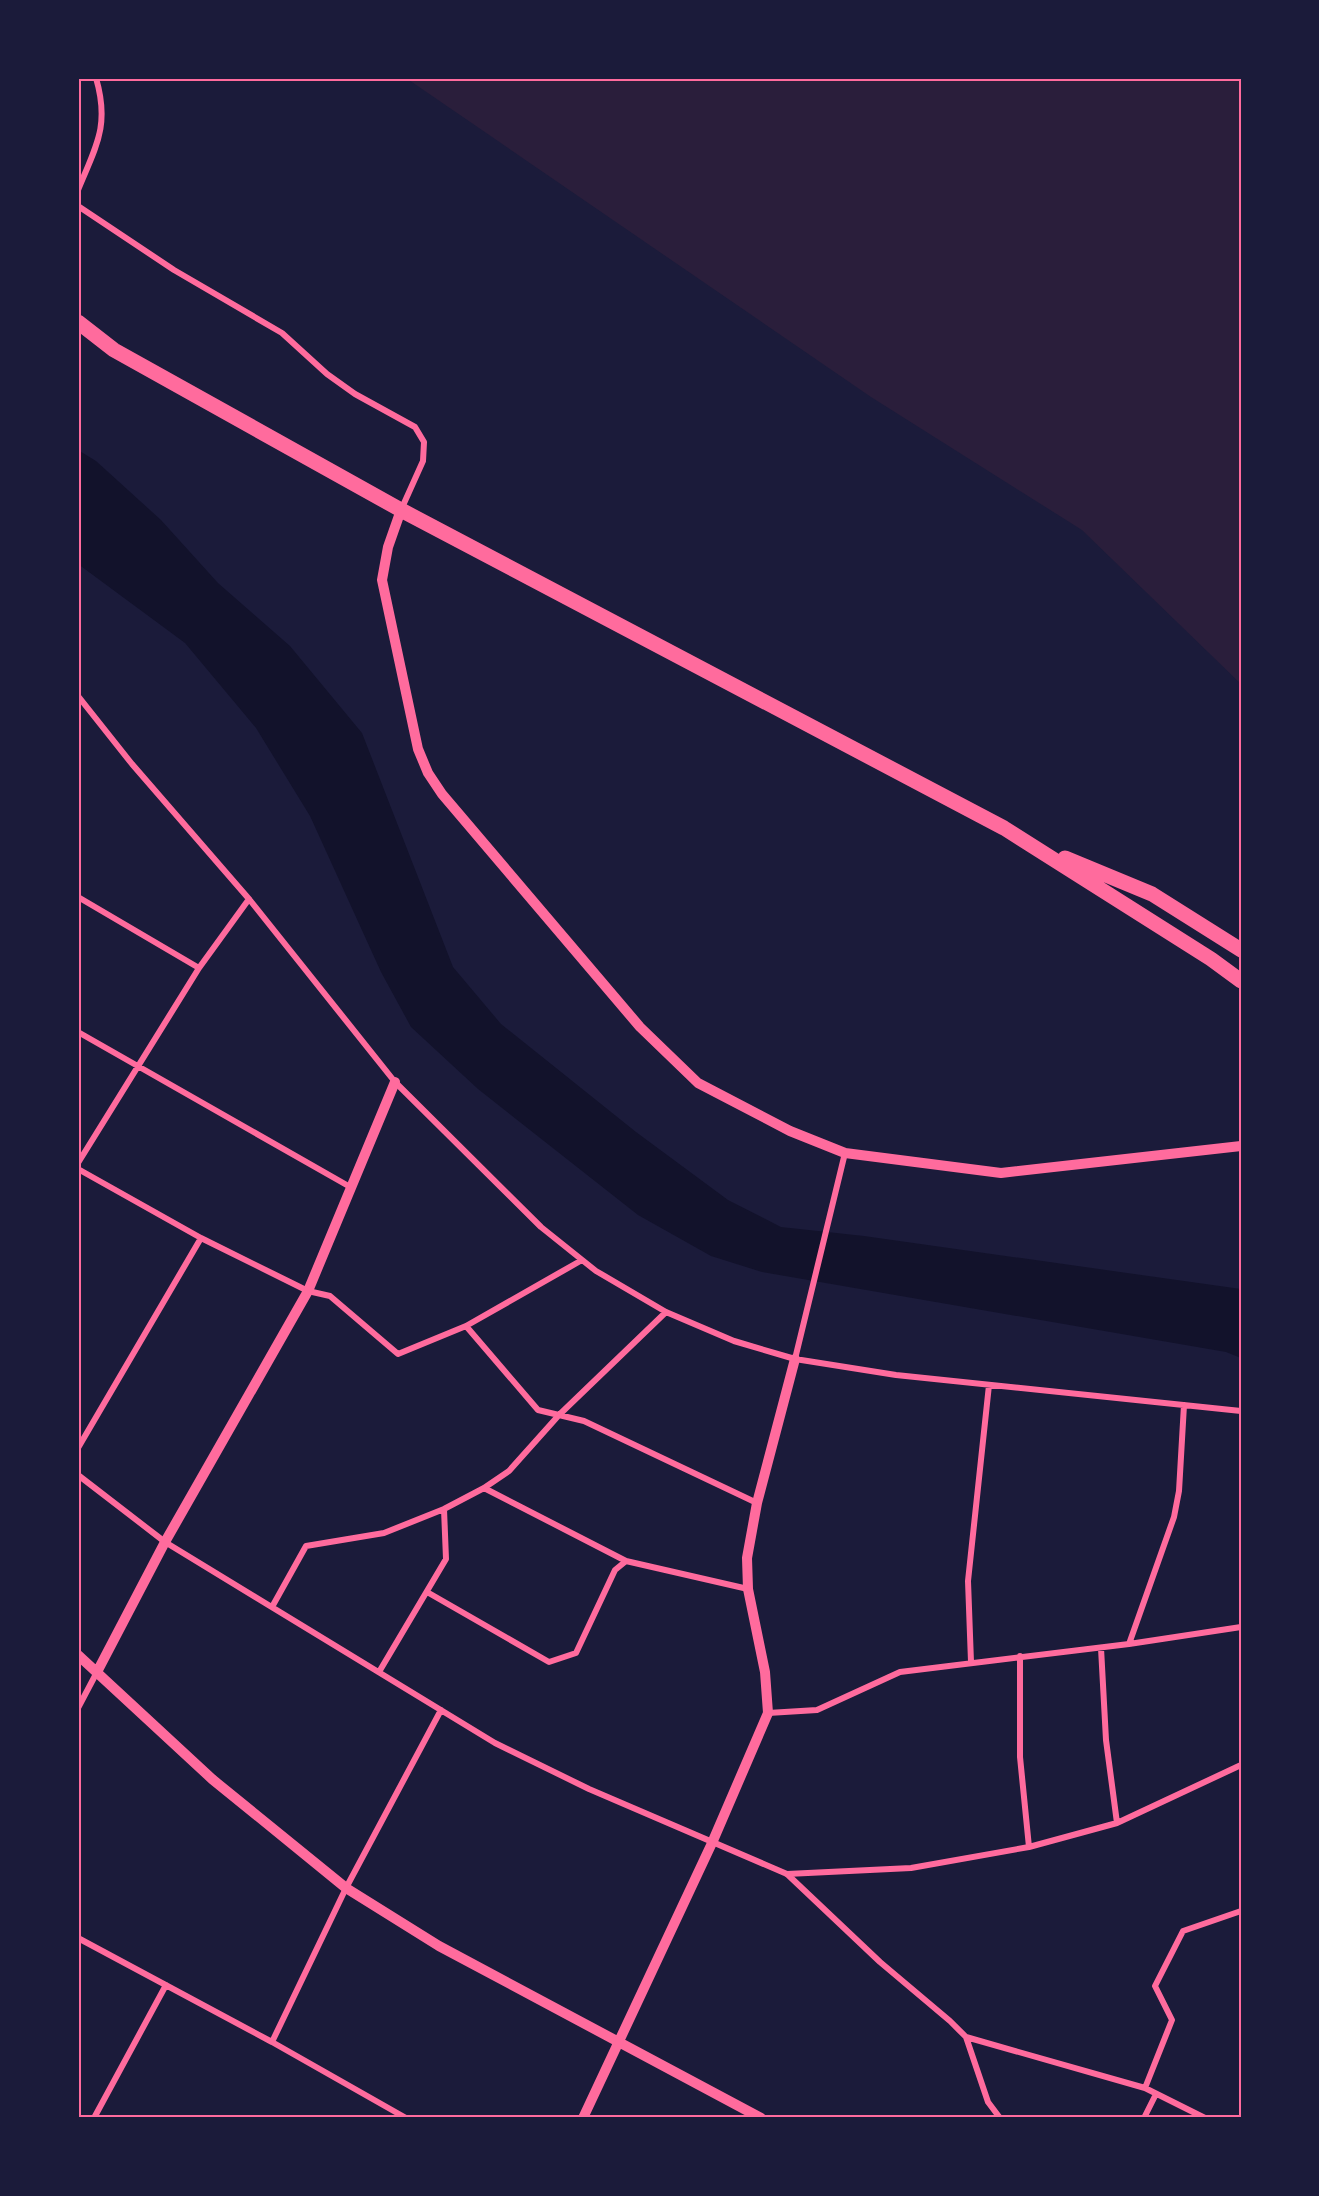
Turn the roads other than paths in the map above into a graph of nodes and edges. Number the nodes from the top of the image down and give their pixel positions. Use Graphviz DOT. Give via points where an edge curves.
graph roads {
  1 [pos="96,78"];
  2 [pos="78,190"];
  3 [pos="78,206"];
  4 [pos="78,322"];
  5 [pos="401,510"];
  6 [pos="78,696"];
  7 [pos="1029,844"];
  8 [pos="78,897"];
  9 [pos="249,899"];
  10 [pos="1241,950"];
  11 [pos="199,968"];
  12 [pos="1241,981"];
  13 [pos="78,1032"];
  14 [pos="138,1067"];
  15 [pos="395,1082"];
  16 [pos="1241,1146"];
  17 [pos="845,1153"];
  18 [pos="78,1163"];
  19 [pos="78,1169"];
  20 [pos="351,1188"];
  21 [pos="201,1238"];
  22 [pos="582,1260"];
  23 [pos="308,1291"];
  24 [pos="666,1312"];
  25 [pos="466,1326"];
  26 [pos="795,1359"];
  27 [pos="989,1385"];
  28 [pos="1184,1405"];
  29 [pos="1241,1411"];
  30 [pos="559,1415"];
  31 [pos="78,1448"];
  32 [pos="78,1475"];
  33 [pos="484,1488"];
  34 [pos="757,1503"];
  35 [pos="444,1509"];
  36 [pos="165,1542"];
  37 [pos="626,1562"];
  38 [pos="748,1589"];
  39 [pos="427,1592"];
  40 [pos="272,1607"];
  41 [pos="1241,1627"];
  42 [pos="1129,1644"];
  43 [pos="1101,1648"];
  44 [pos="78,1655"];
  45 [pos="1020,1656"];
  46 [pos="971,1662"];
  47 [pos="97,1672"];
  48 [pos="379,1672"];
  49 [pos="78,1708"];
  50 [pos="441,1710"];
  51 [pos="768,1713"];
  52 [pos="1241,1765"];
  53 [pos="1117,1823"];
  54 [pos="712,1843"];
  55 [pos="1029,1847"];
  56 [pos="786,1874"];
  57 [pos="346,1888"];
  58 [pos="1241,1911"];
  59 [pos="78,1938"];
  60 [pos="166,1985"];
  61 [pos="966,2037"];
  62 [pos="620,2040"];
  63 [pos="272,2042"];
  64 [pos="1145,2088"];
  65 [pos="1156,2094"];
  66 [pos="94,2118"];
  67 [pos="406,2118"];
  68 [pos="583,2118"];
  69 [pos="761,2118"];
  70 [pos="1000,2118"];
  71 [pos="1144,2118"];
  72 [pos="1204,2118"];
  1 -- 2 [label="street" via="102,98 102,132"];
  3 -- 5 [label="street" via="174,270 282,333 355,394 415,427 424,442 423,461"];
  4 -- 5 [label="main road" via="114,350"];
  5 -- 7 [label="main road"];
  5 -- 17 [label="street" via="382,580 418,749 442,794 640,1027 698,1083 758,1116"];
  6 -- 9 [label="street"];
  7 -- 10 [label="main road" via="1152,894"];
  7 -- 12 [label="main road"];
  8 -- 11 [label="street"];
  9 -- 11 [label="street"];
  9 -- 15 [label="street"];
  11 -- 14 [label="street"];
  13 -- 14 [label="street"];
  14 -- 18 [label="street"];
  14 -- 20 [label="street"];
  15 -- 20 [label="street"];
  15 -- 22 [label="street" via="541,1227"];
  16 -- 17 [label="street" via="1001,1173"];
  17 -- 26 [label="street"];
  19 -- 21 [label="street"];
  20 -- 23 [label="street"];
  21 -- 23 [label="street"];
  21 -- 31 [label="street"];
  22 -- 24 [label="street"];
  22 -- 25 [label="street"];
  23 -- 25 [label="street" via="330,1296 398,1354"];
  23 -- 36 [label="street"];
  24 -- 26 [label="street" via="734,1341"];
  24 -- 30 [label="street"];
  25 -- 30 [label="street" via="538,1410"];
  26 -- 27 [label="street"];
  26 -- 34 [label="street"];
  27 -- 28 [label="street"];
  27 -- 46 [label="street" via="968,1581"];
  28 -- 29 [label="street"];
  28 -- 42 [label="street" via="1174,1517"];
  30 -- 33 [label="street" via="509,1471"];
  30 -- 34 [label="street" via="585,1421"];
  32 -- 36 [label="street"];
  33 -- 35 [label="street"];
  33 -- 37 [label="street"];
  34 -- 38 [label="street" via="749,1540"];
  35 -- 39 [label="street" via="447,1559"];
  35 -- 40 [label="street" via="384,1533 306,1546"];
  36 -- 40 [label="street"];
  36 -- 47 [label="street"];
  37 -- 38 [label="street"];
  37 -- 39 [label="street" via="615,1570 576,1653 549,1662"];
  38 -- 51 [label="street" via="765,1672"];
  39 -- 48 [label="street"];
  40 -- 48 [label="street"];
  41 -- 42 [label="street"];
  42 -- 43 [label="street"];
  43 -- 45 [label="street"];
  43 -- 53 [label="street" via="1106,1740"];
  44 -- 47 [label="street"];
  45 -- 46 [label="street"];
  45 -- 55 [label="street" via="1020,1757"];
  46 -- 51 [label="street" via="900,1672 817,1710"];
  47 -- 49 [label="street"];
  47 -- 57 [label="street" via="212,1779"];
  48 -- 50 [label="street"];
  50 -- 54 [label="street" via="495,1743 568,1779"];
  50 -- 57 [label="street"];
  51 -- 54 [label="street"];
  52 -- 53 [label="street"];
  53 -- 55 [label="street"];
  54 -- 56 [label="street"];
  54 -- 62 [label="street"];
  55 -- 56 [label="street" via="911,1868"];
  56 -- 61 [label="street"];
  57 -- 62 [label="street" via="439,1946"];
  57 -- 63 [label="street"];
  58 -- 64 [label="street" via="1183,1931 1155,1986 1172,2020"];
  59 -- 60 [label="street"];
  60 -- 63 [label="street"];
  60 -- 66 [label="street"];
  61 -- 64 [label="street"];
  61 -- 70 [label="street" via="988,2102"];
  62 -- 68 [label="street"];
  62 -- 69 [label="street"];
  63 -- 67 [label="street"];
  64 -- 65 [label="street"];
  65 -- 71 [label="street"];
  65 -- 72 [label="street"];
}
